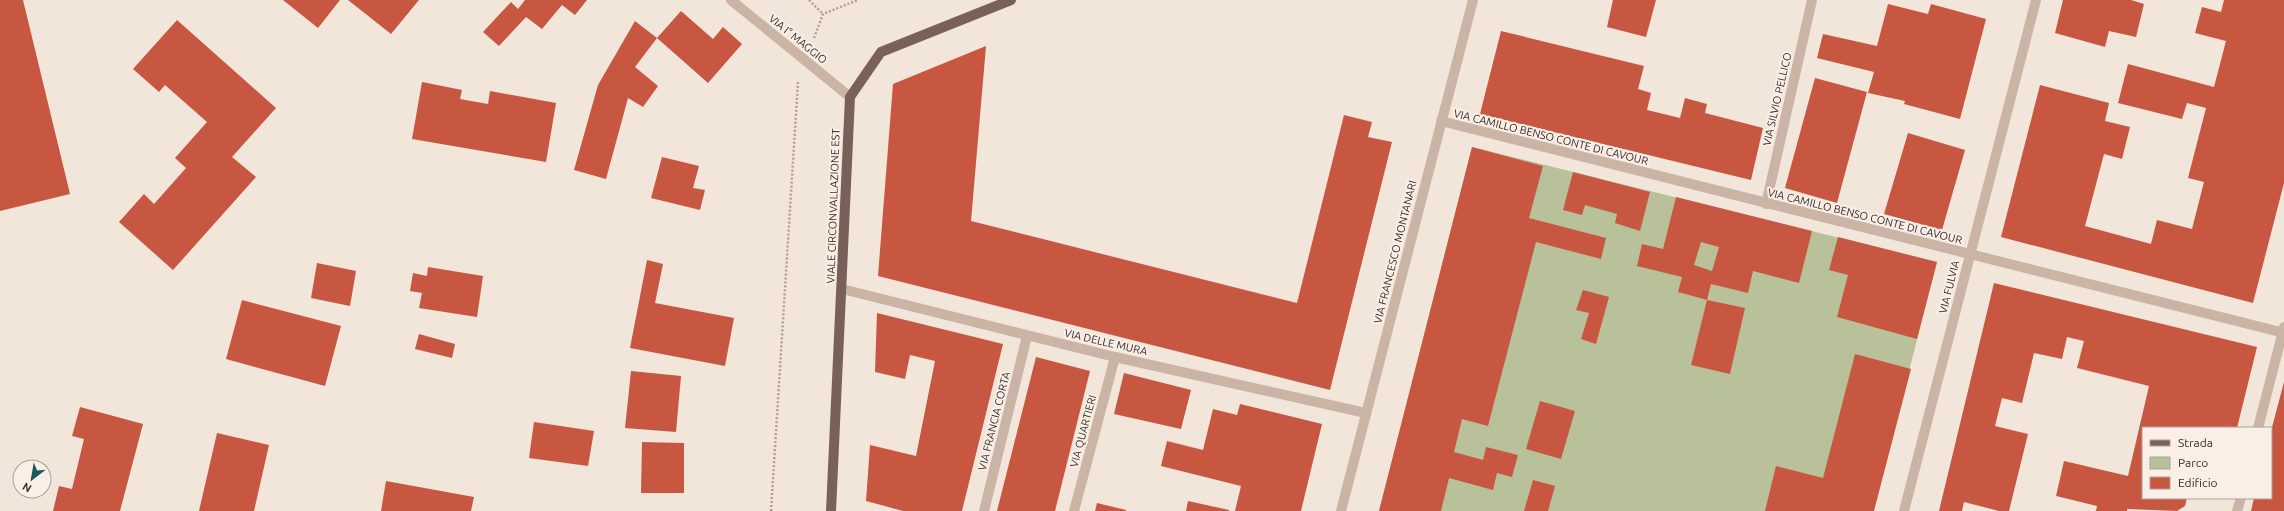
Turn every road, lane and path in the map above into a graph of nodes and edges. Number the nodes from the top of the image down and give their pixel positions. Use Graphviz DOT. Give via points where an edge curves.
graph roads {
  1 [pos="731,0"];
  2 [pos="809,0"];
  3 [pos="858,0"];
  4 [pos="1011,0"];
  5 [pos="1473,0"];
  6 [pos="1812,0"];
  7 [pos="2036,0"];
  8 [pos="823,14"];
  9 [pos="806,61"];
  10 [pos="850,97"];
  11 [pos="1441,121"];
  12 [pos="1766,204"];
  13 [pos="1970,255"];
  14 [pos="842,289"];
  15 [pos="2284,331"];
  16 [pos="1026,336"];
  17 [pos="1115,357"];
  18 [pos="1366,413"];
  19 [pos="2258,427"];
  20 [pos="2241,499"];
  21 [pos="771,511"];
  22 [pos="831,511"];
  23 [pos="984,511"];
  24 [pos="1074,511"];
  25 [pos="1341,511"];
  26 [pos="1904,511"];
  27 [pos="2237,511"];
  1 -- 9 [label="street, VIA I° MAGGIO"];
  2 -- 8 [label="path"];
  3 -- 8 [label="path"];
  4 -- 10 [label="main road" via="881,52"];
  5 -- 11 [label="street, VIA FRANCESCO MONTANARI"];
  6 -- 12 [label="street, VIA SILVIO PELLICO"];
  7 -- 13 [label="street, VIA FULVIA"];
  8 -- 9 [label="path"];
  9 -- 10 [label="street, VIA I° MAGGIO"];
  9 -- 21 [label="path" via="796,86"];
  10 -- 14 [label="main road, VIALE CIRCONVALLAZIONE EST"];
  11 -- 12 [label="street, VIA CAMILLO BENSO CONTE DI CAVOUR"];
  11 -- 18 [label="street, VIA FRANCESCO MONTANARI"];
  12 -- 13 [label="street, VIA CAMILLO BENSO CONTE DI CAVOUR"];
  13 -- 15 [label="street, VIA CAMILLO BENSO CONTE DI CAVOUR"];
  13 -- 26 [label="street, VIA FULVIA"];
  14 -- 16 [label="street, VIA DELLE MURA"];
  14 -- 22 [label="main road, VIALE CIRCONVALLAZIONE EST"];
  15 -- 19 [label="street"];
  16 -- 17 [label="street, VIA DELLE MURA"];
  16 -- 23 [label="street, VIA FRANCIA CORTA"];
  17 -- 18 [label="street, VIA DELLE MURA"];
  17 -- 24 [label="street, VIA QUARTIERI"];
  18 -- 25 [label="street, VIA FRANCESCO MONTANARI"];
  20 -- 27 [label="street"];
}
